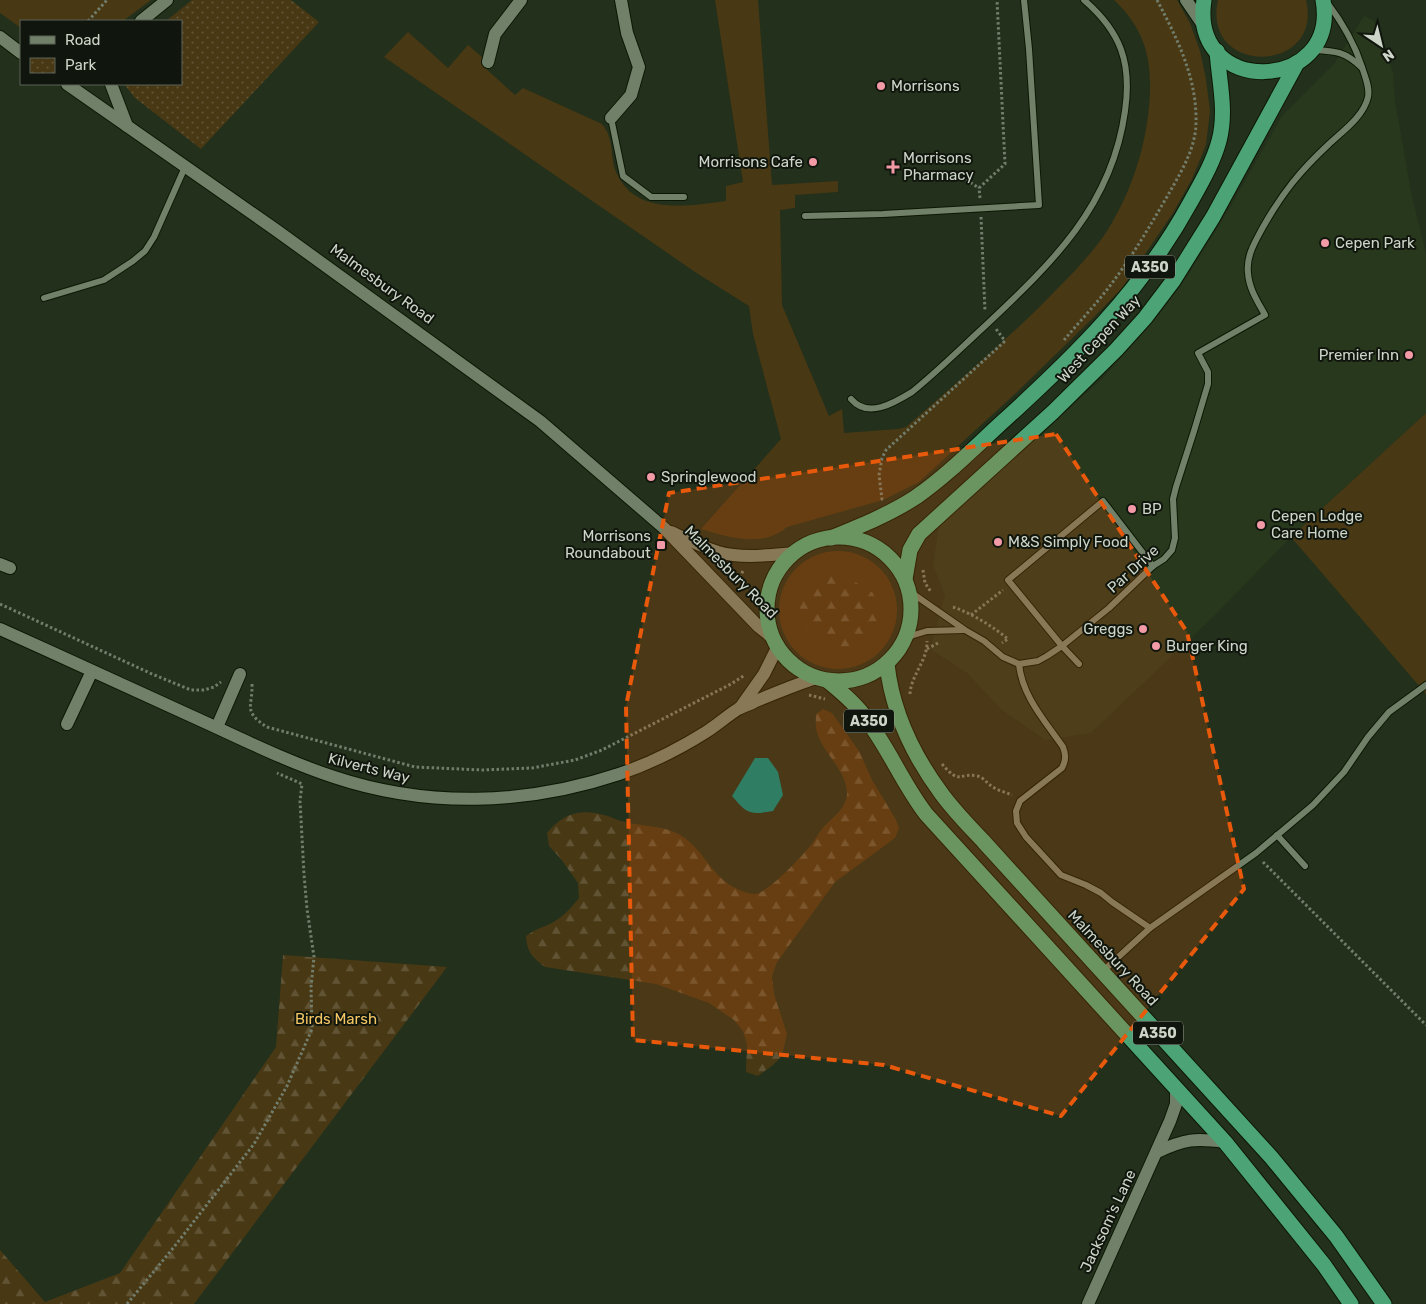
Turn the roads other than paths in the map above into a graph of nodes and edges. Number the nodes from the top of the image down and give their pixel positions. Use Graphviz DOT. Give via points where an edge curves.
graph roads {
  1 [pos="167,0"];
  2 [pos="521,0"];
  3 [pos="621,0"];
  4 [pos="1024,0"];
  5 [pos="1084,0"];
  6 [pos="1186,0"];
  7 [pos="1204,0"];
  8 [pos="1324,0"];
  9 [pos="142,20"];
  10 [pos="1205,28"];
  11 [pos="0,37"];
  12 [pos="1311,50"];
  13 [pos="1217,51"];
  14 [pos="20,52"];
  15 [pos="488,62"];
  16 [pos="1297,63"];
  17 [pos="1362,69"];
  18 [pos="71,85"];
  19 [pos="110,85"];
  20 [pos="611,118"];
  21 [pos="127,126"];
  22 [pos="185,167"];
  23 [pos="684,198"];
  24 [pos="805,216"];
  25 [pos="44,298"];
  26 [pos="851,399"];
  27 [pos="664,528"];
  28 [pos="831,538"];
  29 [pos="794,553"];
  30 [pos="1153,566"];
  31 [pos="907,585"];
  32 [pos="0,629"];
  33 [pos="965,630"];
  34 [pos="904,638"];
  35 [pos="776,643"];
  36 [pos="1062,646"];
  37 [pos="887,664"];
  38 [pos="1020,664"];
  39 [pos="1079,664"];
  40 [pos="92,670"];
  41 [pos="239,676"];
  42 [pos="822,679"];
  43 [pos="1426,685"];
  44 [pos="740,708"];
  45 [pos="68,724"];
  46 [pos="217,728"];
  47 [pos="1277,835"];
  48 [pos="1304,866"];
  49 [pos="1150,928"];
  50 [pos="1102,972"];
  51 [pos="1176,1088"];
  52 [pos="1225,1142"];
  53 [pos="1157,1152"];
  54 [pos="1088,1304"];
  55 [pos="1351,1304"];
  56 [pos="1384,1304"];
  1 -- 9 [label="main road"];
  2 -- 15 [label="main road" via="495,34"];
  3 -- 20 [label="main road" via="627,33 639,67 631,95"];
  4 -- 24 [label="lane" via="1039,206"];
  5 -- 26 [label="lane" via="1096,10 1121,46 1128,83 1124,122 1095,202 1053,259 1029,285 924,382 887,406 868,409"];
  6 -- 10 [label="main road"];
  7 -- 10 [label="highway"];
  8 -- 12 [label="highway" via="1322,28"];
  8 -- 17 [label="lane" via="1356,47"];
  10 -- 13 [label="highway"];
  11 -- 14 [label="main road"];
  12 -- 16 [label="highway"];
  12 -- 17 [label="lane" via="1335,51 1351,57"];
  13 -- 16 [label="highway" via="1235,66 1251,72 1275,72"];
  13 -- 28 [label="highway, West Cepen Way / A350" via="1223,117 1216,148 1208,171 1186,210 1138,284 1055,374 940,478 897,508"];
  16 -- 31 [label="highway, West Cepen Way / A350" via="1213,217 1173,281 1145,318 1093,374 919,534 910,550"];
  17 -- 30 [label="lane, Par Drive" via="1368,92 1365,105 1350,125 1288,187 1251,252 1247,266 1249,284 1265,315 1198,353 1208,372 1208,384 1173,499 1175,538 1172,550"];
  18 -- 21 [label="main road, Malmesbury Road"];
  19 -- 21 [label="main road"];
  20 -- 23 [label="lane" via="622,176 651,197"];
  21 -- 22 [label="main road, Malmesbury Road"];
  22 -- 25 [label="lane" via="145,251 104,280"];
  22 -- 27 [label="main road, Malmesbury Road" via="540,421"];
  27 -- 29 [label="main road, Malmesbury Road" via="719,552 747,556"];
  27 -- 35 [label="main road, Malmesbury Road"];
  28 -- 29 [label="highway, A350" via="808,544"];
  28 -- 31 [label="highway, A350" via="856,540 878,549 893,563"];
  29 -- 35 [label="highway, A350" via="779,571 770,592 768,621"];
  30 -- 36 [label="lane, Par Drive"];
  30 -- 36 [label="lane" via="1103,501 1008,580"];
  31 -- 33 [label="lane"];
  31 -- 34 [label="highway, A350" via="911,610"];
  32 -- 40 [label="main road, Kilverts Way"];
  33 -- 34 [label="lane" via="926,630"];
  33 -- 38 [label="lane" via="984,640 1003,657"];
  34 -- 37 [label="highway, A350"];
  35 -- 42 [label="highway, A350" via="797,668"];
  35 -- 44 [label="main road, Kilverts Way" via="764,674"];
  36 -- 38 [label="lane, Par Drive" via="1038,660"];
  36 -- 39 [label="lane"];
  37 -- 42 [label="highway, A350" via="858,679"];
  37 -- 50 [label="highway, Malmesbury Road / A350" via="900,719 941,793"];
  38 -- 49 [label="lane" via="1020,675 1028,696 1066,753 1062,768 1020,801 1016,811 1017,823 1061,875 1101,892"];
  40 -- 45 [label="main road"];
  40 -- 46 [label="main road, Kilverts Way"];
  41 -- 46 [label="main road"];
  42 -- 44 [label="main road, Kilverts Way" via="778,691"];
  42 -- 51 [label="highway, A350" via="847,696 865,716 926,814"];
  43 -- 47 [label="lane" via="1389,712 1344,772 1313,805"];
  44 -- 46 [label="main road, Kilverts Way" via="682,746 620,774 535,795 464,800 382,791 324,774"];
  47 -- 48 [label="lane"];
  47 -- 49 [label="lane"];
  49 -- 50 [label="lane"];
  50 -- 56 [label="highway, Malmesbury Road / A350" via="1271,1157 1336,1236"];
  51 -- 52 [label="highway, A350"];
  51 -- 53 [label="main road, Jacksom's Lane" via="1174,1111"];
  52 -- 53 [label="main road" via="1199,1138"];
  52 -- 55 [label="highway, A350" via="1324,1265"];
  53 -- 54 [label="main road, Jacksom's Lane"];
}
